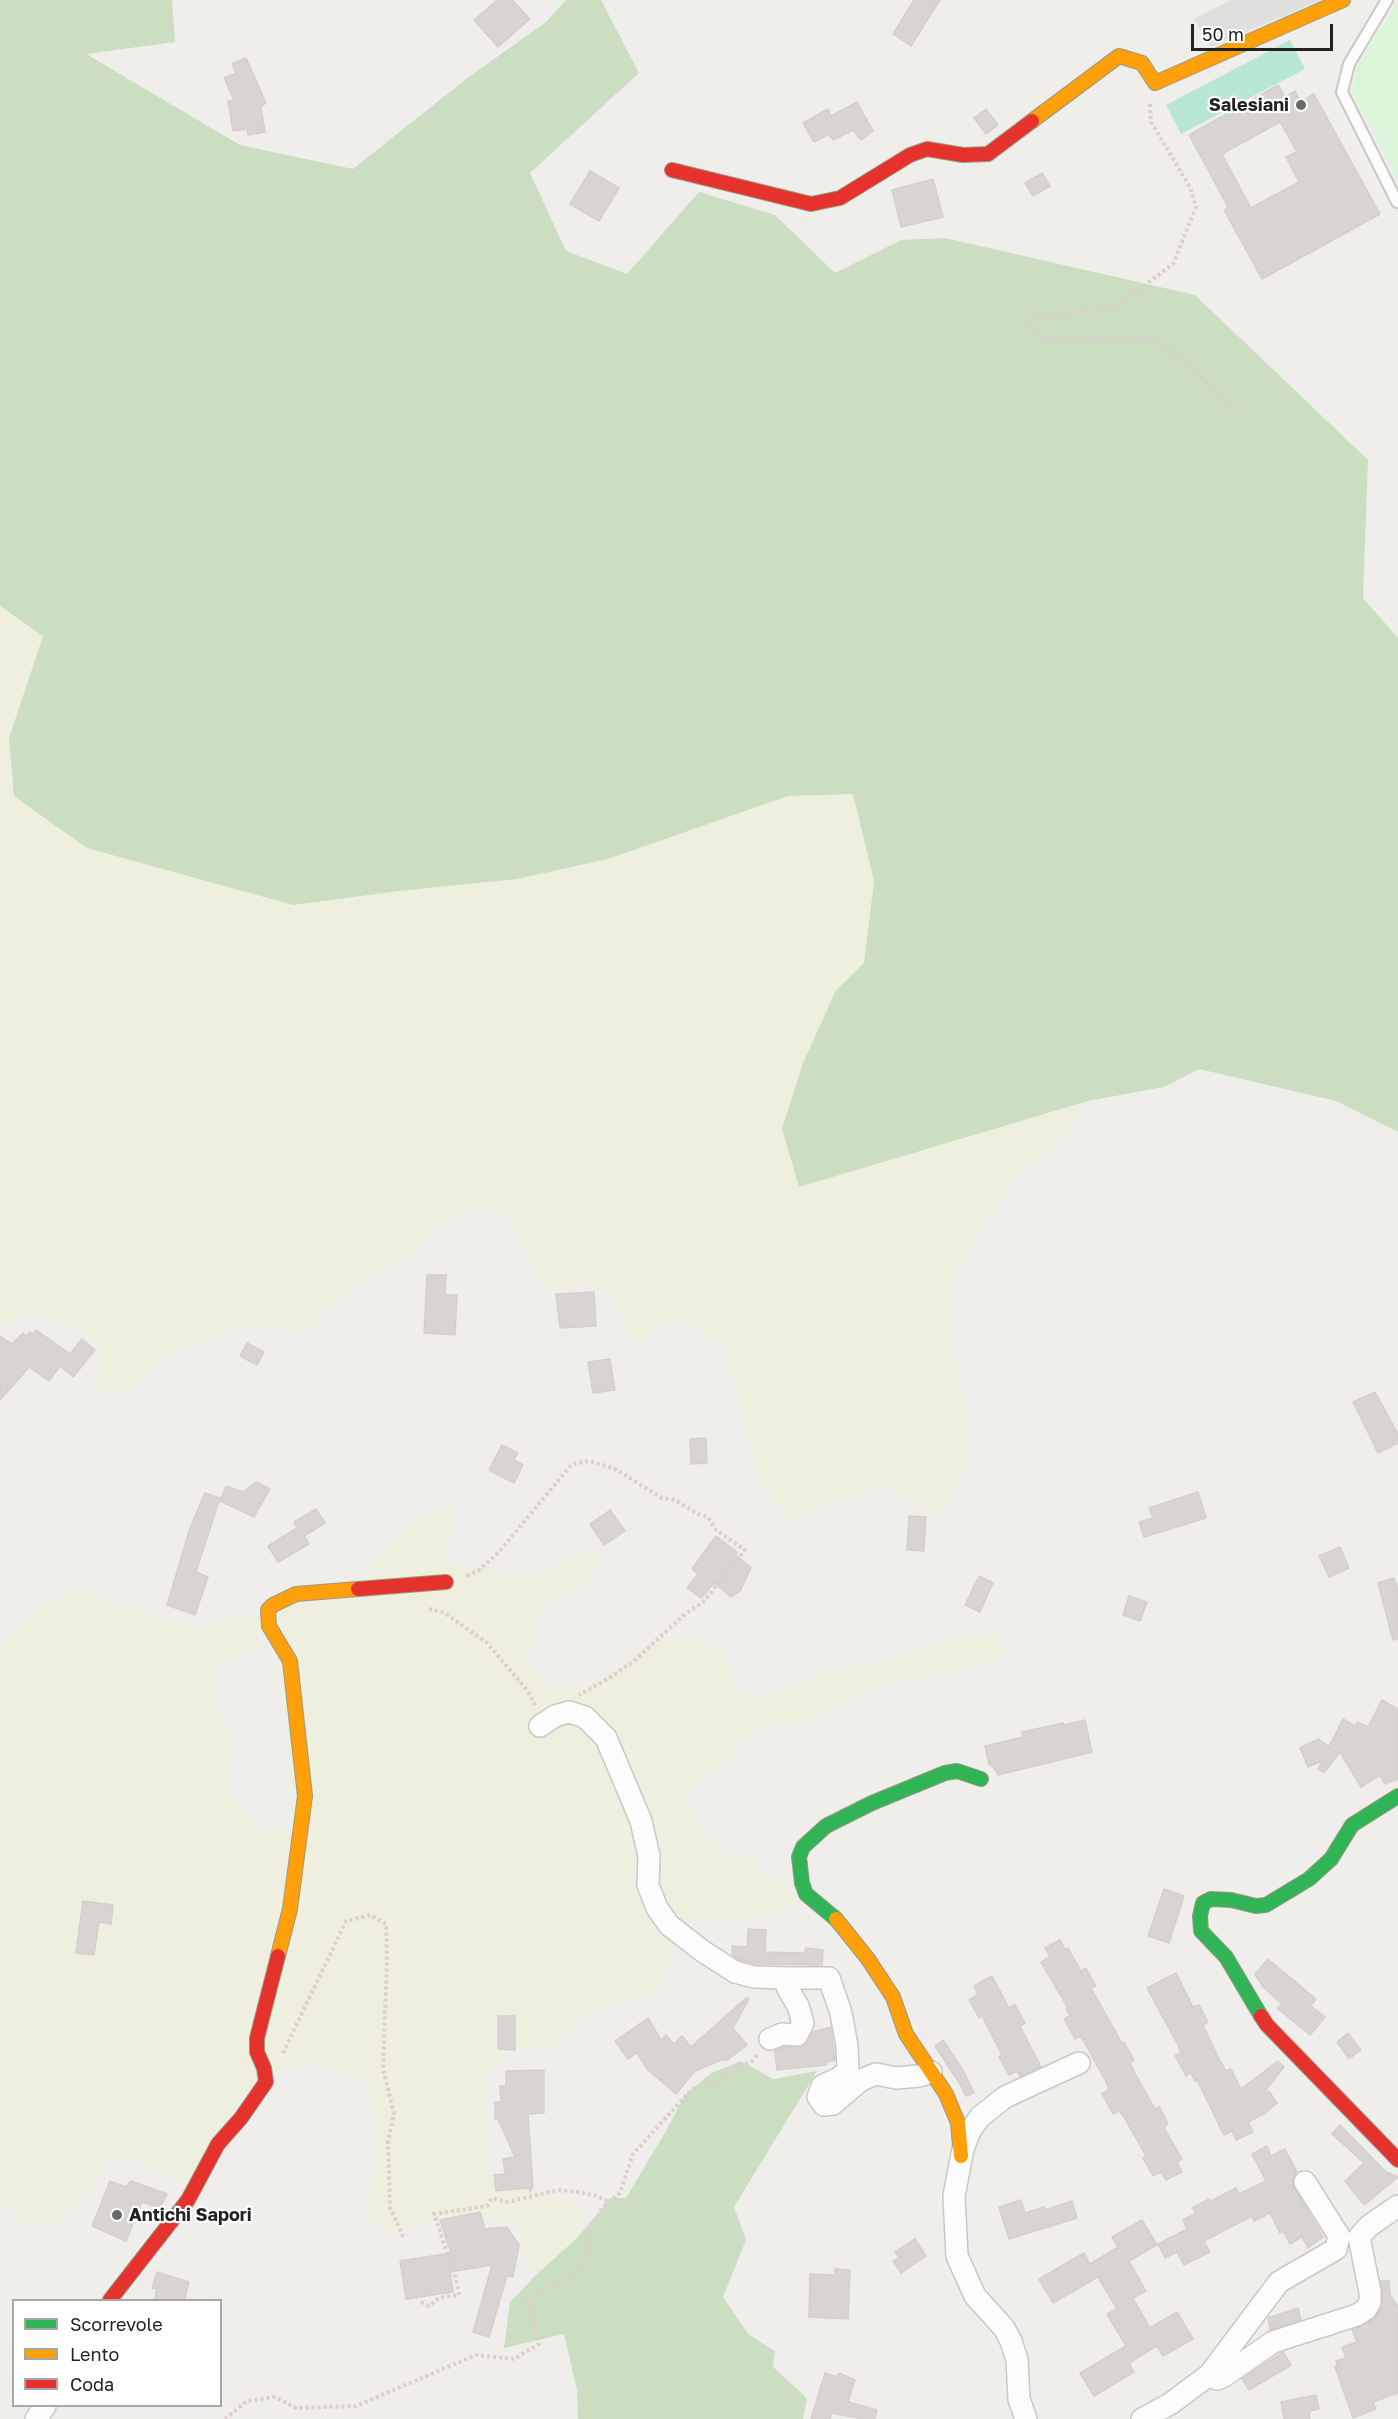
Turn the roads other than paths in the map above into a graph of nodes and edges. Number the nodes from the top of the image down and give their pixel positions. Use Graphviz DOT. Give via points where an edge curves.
graph roads {
  1 [pos="1343,0"];
  2 [pos="1387,0"];
  3 [pos="672,170"];
  4 [pos="1397,202"];
  5 [pos="446,1582"];
  6 [pos="547,1721"];
  7 [pos="981,1779"];
  8 [pos="1398,1796"];
  9 [pos="786,1978"];
  10 [pos="770,2039"];
  11 [pos="1079,2063"];
  12 [pos="931,2072"];
  13 [pos="961,2156"];
  14 [pos="1398,2160"];
  15 [pos="1305,2182"];
  16 [pos="1398,2206"];
  17 [pos="112,2299"];
  18 [pos="1209,2374"];
  19 [pos="1145,2418"];
  20 [pos="1026,2419"];
  1 -- 3 [label="street" via="1155,83 1142,63 1119,56 988,154 963,155 927,149 910,155 840,198 811,204"];
  2 -- 4 [label="lane" via="1349,64 1342,92"];
  5 -- 17 [label="street" via="297,1593 268,1611 269,1626 290,1661 305,1796 290,1909 257,2038 266,2082 218,2144 188,2200"];
  6 -- 9 [label="street" via="569,1712 585,1717 606,1738 641,1821 649,1856 648,1885 669,1925 735,1972"];
  7 -- 12 [label="street" via="957,1771 945,1773 872,1803 826,1826 803,1847 799,1857 806,1894 838,1921 868,1959 893,1997 906,2034"];
  8 -- 14 [label="street" via="1352,1825 1331,1859 1290,1892 1256,1906 1211,1899 1203,1903 1200,1916 1201,1931 1226,1957 1267,2025"];
  9 -- 10 [label="street" via="803,2023 797,2035 782,2034"];
  9 -- 12 [label="street" via="829,1978 842,2013 848,2070 822,2086 818,2097 824,2105 833,2104 861,2080 876,2074 896,2078"];
  11 -- 13 [label="street" via="1005,2097 980,2117"];
  12 -- 13 [label="street" via="953,2106"];
  13 -- 20 [label="street" via="954,2196 957,2256 975,2296 1011,2341 1017,2360 1019,2399"];
  15 -- 18 [label="street" via="1338,2236 1336,2249 1279,2282"];
  16 -- 18 [label="street" via="1359,2237 1370,2292 1366,2309 1273,2342 1217,2379"];
  18 -- 19 [label="street"];
}
